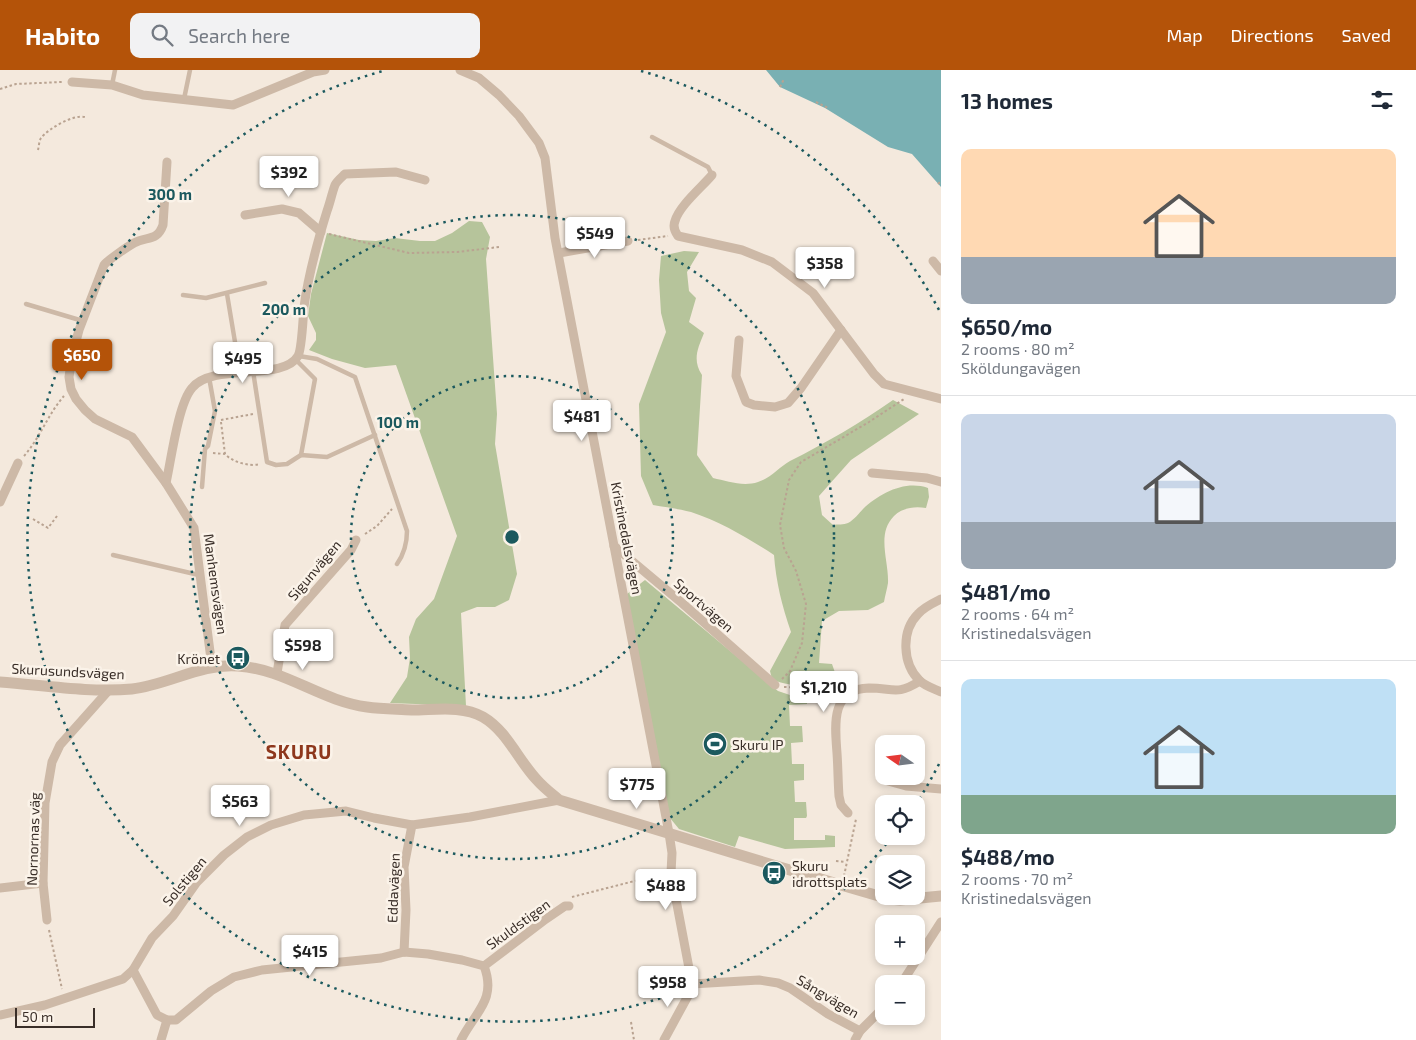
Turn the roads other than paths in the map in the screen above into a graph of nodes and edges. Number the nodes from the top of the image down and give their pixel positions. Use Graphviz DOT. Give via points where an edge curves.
graph roads {
  1 [pos="115,70"];
  2 [pos="190,70"];
  3 [pos="326,70"];
  4 [pos="460,70"];
  5 [pos="72,82"];
  6 [pos="112,85"];
  7 [pos="184,99"];
  8 [pos="652,136"];
  9 [pos="167,162"];
  10 [pos="712,174"];
  11 [pos="425,180"];
  12 [pos="245,215"];
  13 [pos="321,232"];
  14 [pos="628,241"];
  15 [pos="558,253"];
  16 [pos="933,261"];
  17 [pos="941,271"];
  18 [pos="265,282"];
  19 [pos="228,294"];
  20 [pos="183,295"];
  21 [pos="26,304"];
  22 [pos="82,321"];
  23 [pos="841,330"];
  24 [pos="739,340"];
  25 [pos="297,357"];
  26 [pos="253,371"];
  27 [pos="240,372"];
  28 [pos="209,377"];
  29 [pos="941,399"];
  30 [pos="375,435"];
  31 [pos="301,455"];
  32 [pos="18,463"];
  33 [pos="872,473"];
  34 [pos="941,482"];
  35 [pos="166,483"];
  36 [pos="202,487"];
  37 [pos="0,502"];
  38 [pos="356,540"];
  39 [pos="614,546"];
  40 [pos="113,555"];
  41 [pos="397,564"];
  42 [pos="201,575"];
  43 [pos="941,599"];
  44 [pos="212,667"];
  45 [pos="277,673"];
  46 [pos="920,681"];
  47 [pos="0,682"];
  48 [pos="775,685"];
  49 [pos="109,690"];
  50 [pos="941,692"];
  51 [pos="902,785"];
  52 [pos="941,789"];
  53 [pos="559,800"];
  54 [pos="848,813"];
  55 [pos="412,825"];
  56 [pos="669,833"];
  57 [pos="44,883"];
  58 [pos="0,888"];
  59 [pos="941,896"];
  60 [pos="571,901"];
  61 [pos="47,920"];
  62 [pos="941,922"];
  63 [pos="404,952"];
  64 [pos="484,966"];
  65 [pos="133,970"];
  66 [pos="907,975"];
  67 [pos="692,984"];
  68 [pos="0,1015"];
  69 [pos="875,1016"];
  70 [pos="167,1020"];
  71 [pos="860,1031"];
  72 [pos="161,1040"];
  73 [pos="462,1040"];
  74 [pos="664,1040"];
  75 [pos="855,1040"];
  1 -- 6 [label="lane"];
  2 -- 7 [label="lane"];
  3 -- 7 [label="street" via="313,72 233,105"];
  4 -- 15 [label="street, Kristinedalsvägen" via="479,78 499,95 539,143 545,158"];
  5 -- 6 [label="street"];
  6 -- 7 [label="street" via="142,95"];
  8 -- 10 [label="lane" via="708,168"];
  9 -- 22 [label="street" via="161,231 109,259"];
  10 -- 23 [label="street" via="674,222 678,236 742,250 772,262 813,293"];
  11 -- 13 [label="street" via="396,172 345,174 336,184"];
  12 -- 13 [label="street" via="282,209 299,213"];
  13 -- 25 [label="street" via="304,305"];
  14 -- 15 [label="street"];
  15 -- 39 [label="street, Kristinedalsvägen"];
  16 -- 17 [label="street"];
  18 -- 19 [label="lane"];
  19 -- 20 [label="lane" via="206,298"];
  19 -- 27 [label="lane"];
  21 -- 22 [label="lane"];
  22 -- 35 [label="street, Manhemsvägen" via="69,377 76,399 90,414 132,437"];
  23 -- 24 [label="street" via="788,403 774,407 746,402 736,376"];
  23 -- 29 [label="street" via="884,384"];
  25 -- 26 [label="street" via="278,369"];
  25 -- 30 [label="lane" via="317,359 355,377"];
  25 -- 31 [label="lane" via="314,379"];
  26 -- 27 [label="street"];
  26 -- 31 [label="lane" via="267,462 287,464"];
  27 -- 28 [label="street"];
  28 -- 35 [label="street" via="192,387 185,401"];
  28 -- 36 [label="lane" via="215,412 205,452"];
  30 -- 31 [label="lane" via="327,458"];
  30 -- 41 [label="lane" via="407,531 407,542"];
  32 -- 37 [label="street"];
  33 -- 34 [label="street"];
  35 -- 42 [label="street, Manhemsvägen" via="194,528"];
  38 -- 45 [label="street, Sigunvägen" via="351,550 285,625"];
  39 -- 48 [label="street, Sportvägen"];
  39 -- 56 [label="street, Kristinedalsvägen"];
  40 -- 42 [label="lane"];
  42 -- 44 [label="street, Manhemsvägen"];
  43 -- 46 [label="street" via="918,614 909,627 905,642 912,669"];
  44 -- 45 [label="street, Skurusundsvägen" via="238,666"];
  44 -- 49 [label="street, Skurusundsvägen" via="158,684"];
  45 -- 53 [label="street, Skurusundsvägen" via="336,699 366,707 447,709 482,717 498,730 536,780"];
  46 -- 50 [label="street"];
  46 -- 54 [label="street" via="902,691 869,688 852,692 839,706 835,726 839,796"];
  47 -- 49 [label="street, Skurusundsvägen"];
  49 -- 57 [label="street, Nornornas väg" via="60,745 52,762 45,802"];
  51 -- 52 [label="street"];
  53 -- 55 [label="street, Solstigen"];
  53 -- 56 [label="street, Skurusundsvägen"];
  55 -- 63 [label="street, Eddavägen" via="404,868"];
  55 -- 65 [label="street, Solstigen" via="346,811 304,815 271,825 247,837 197,882 152,938"];
  56 -- 59 [label="street, Skurusundsvägen" via="894,899"];
  56 -- 67 [label="street, Kristinedalsvägen" via="671,873"];
  57 -- 58 [label="street"];
  57 -- 61 [label="street, Nornornas väg"];
  60 -- 64 [label="street, Skuldstigen"];
  62 -- 66 [label="street"];
  63 -- 64 [label="street"];
  63 -- 70 [label="street" via="382,958 262,970 234,977 176,1020"];
  64 -- 73 [label="street" via="489,990"];
  65 -- 68 [label="street, Solstigen" via="123,979 44,1005"];
  65 -- 70 [label="street" via="157,1015"];
  67 -- 71 [label="street, Sångvägen" via="759,980 778,983"];
  67 -- 74 [label="street"];
  69 -- 71 [label="street"];
  70 -- 72 [label="street"];
  71 -- 75 [label="street"];
}
